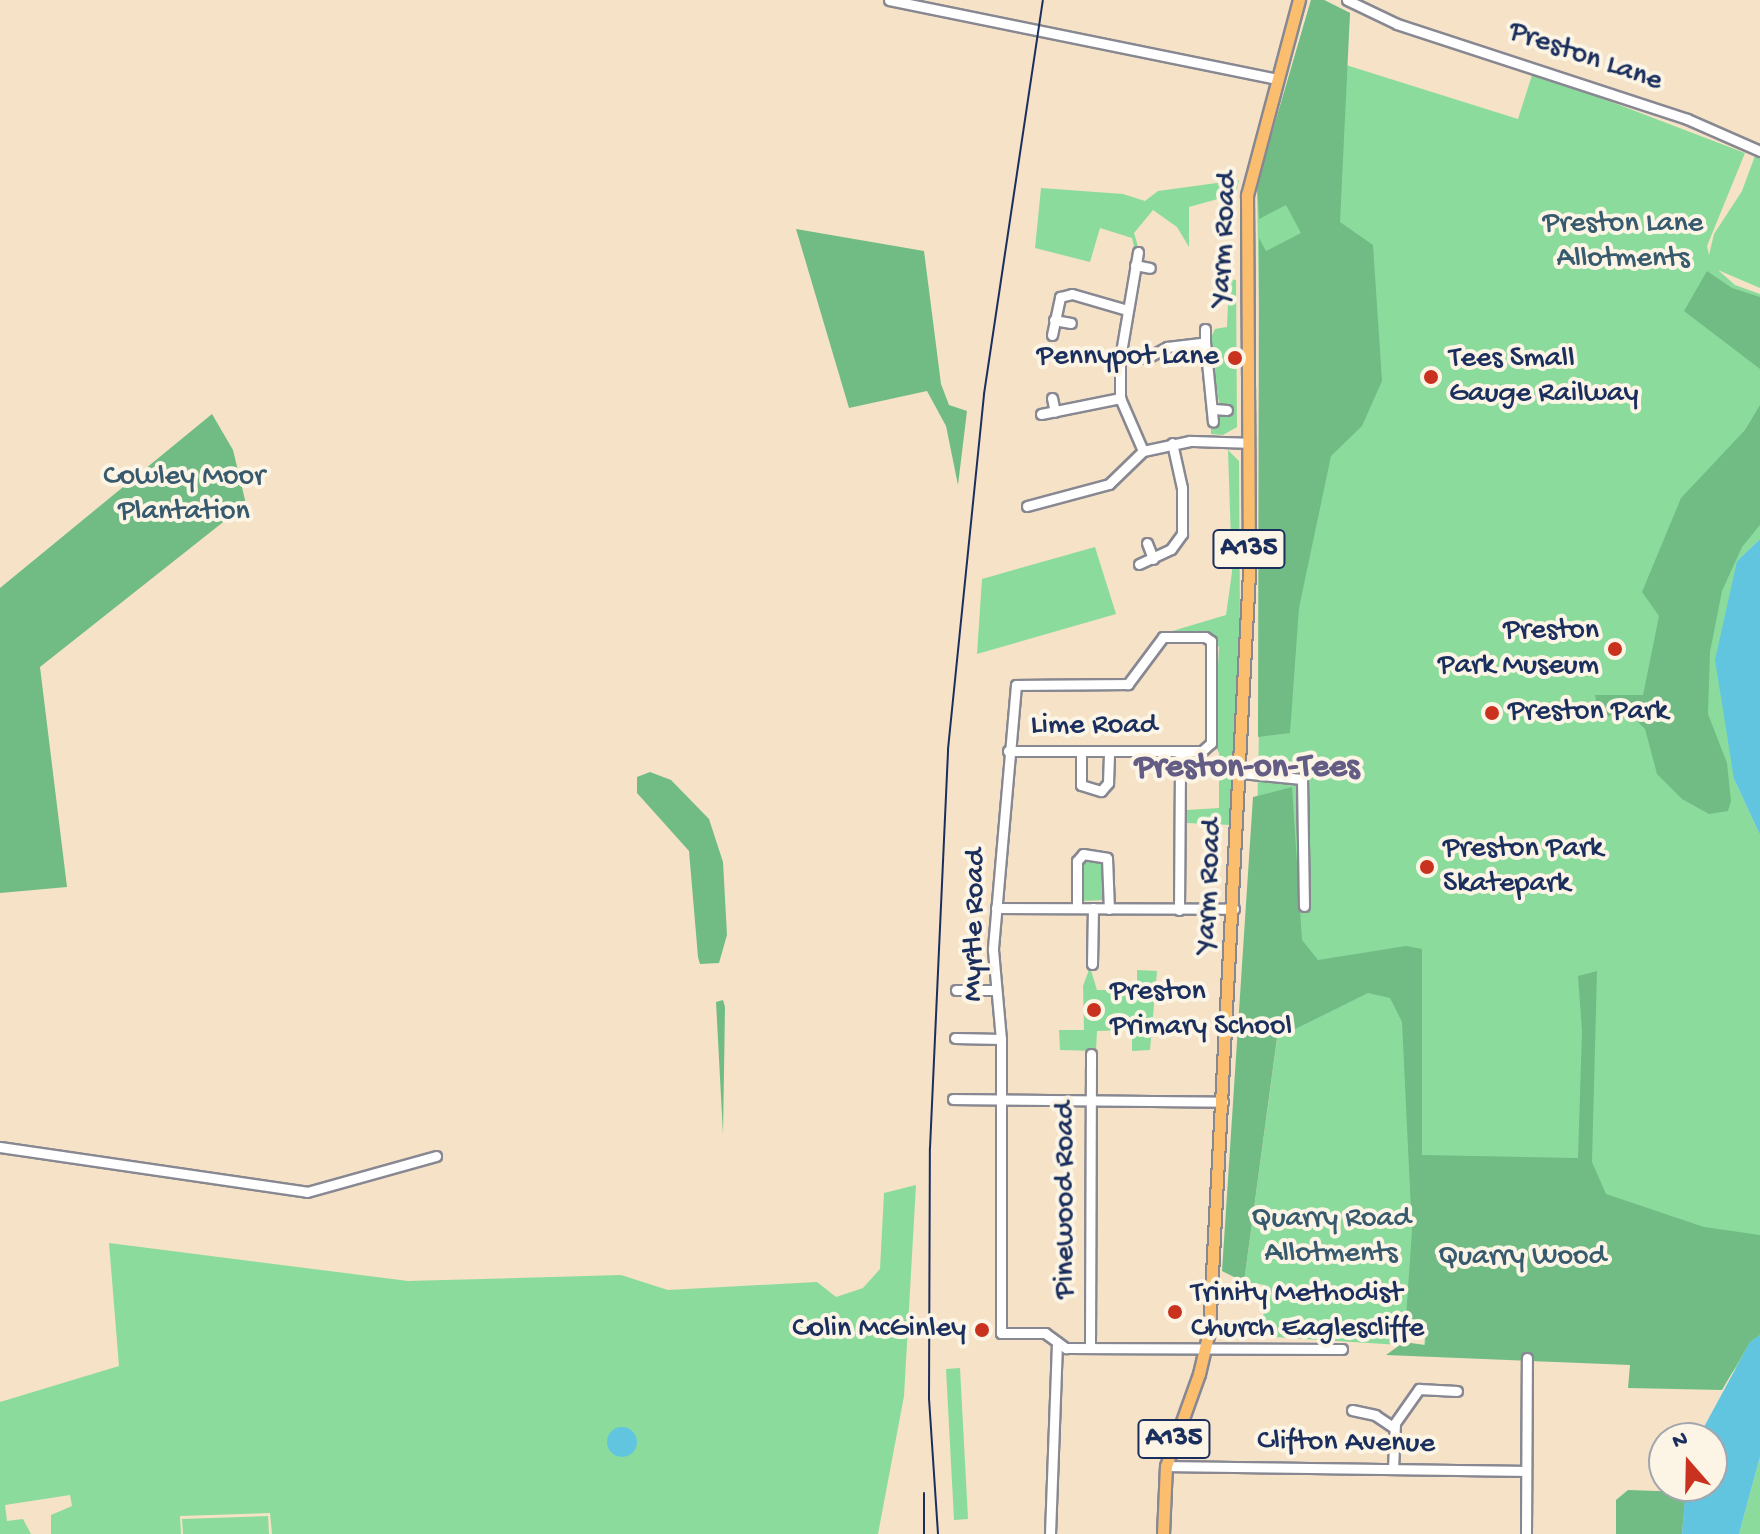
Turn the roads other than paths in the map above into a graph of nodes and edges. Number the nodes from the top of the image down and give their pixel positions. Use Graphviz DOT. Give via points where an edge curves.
graph roads {
  1 [pos="889,0"];
  2 [pos="1299,0"];
  3 [pos="1347,0"];
  4 [pos="1276,79"];
  5 [pos="1760,151"];
  6 [pos="1138,252"];
  7 [pos="1135,265"];
  8 [pos="1150,268"];
  9 [pos="1127,310"];
  10 [pos="1054,320"];
  11 [pos="1071,323"];
  12 [pos="1205,329"];
  13 [pos="1052,335"];
  14 [pos="1205,342"];
  15 [pos="1120,358"];
  16 [pos="1052,398"];
  17 [pos="1120,398"];
  18 [pos="1213,409"];
  19 [pos="1227,410"];
  20 [pos="1055,412"];
  21 [pos="1041,414"];
  22 [pos="1213,422"];
  23 [pos="1172,443"];
  24 [pos="1249,443"];
  25 [pos="1143,451"];
  26 [pos="1048,499"];
  27 [pos="1027,506"];
  28 [pos="1050,510"];
  29 [pos="1147,543"];
  30 [pos="1153,559"];
  31 [pos="1139,564"];
  32 [pos="1008,751"];
  33 [pos="1109,751"];
  34 [pos="1180,751"];
  35 [pos="1081,752"];
  36 [pos="1241,773"];
  37 [pos="1304,906"];
  38 [pos="996,908"];
  39 [pos="1077,908"];
  40 [pos="1093,908"];
  41 [pos="1109,909"];
  42 [pos="1234,909"];
  43 [pos="1179,910"];
  44 [pos="1092,964"];
  45 [pos="956,990"];
  46 [pos="996,990"];
  47 [pos="955,1038"];
  48 [pos="1001,1039"];
  49 [pos="1091,1054"];
  50 [pos="953,1099"];
  51 [pos="1002,1099"];
  52 [pos="1092,1100"];
  53 [pos="1223,1102"];
  54 [pos="0,1147"];
  55 [pos="436,1156"];
  56 [pos="1057,1342"];
  57 [pos="1090,1347"];
  58 [pos="1206,1348"];
  59 [pos="1342,1349"];
  60 [pos="1527,1358"];
  61 [pos="1457,1391"];
  62 [pos="1352,1410"];
  63 [pos="1393,1427"];
  64 [pos="1166,1466"];
  65 [pos="1393,1469"];
  66 [pos="1526,1471"];
  67 [pos="1050,1534"];
  68 [pos="1163,1534"];
  69 [pos="1526,1534"];
  1 -- 4 [label="street"];
  2 -- 4 [label="main road, Yarm Road / A135"];
  3 -- 5 [label="street, Preston Lane" via="1397,24 1687,119"];
  4 -- 24 [label="main road, Yarm Road / A135" via="1247,195"];
  6 -- 7 [label="street"];
  7 -- 8 [label="street"];
  7 -- 9 [label="street"];
  9 -- 10 [label="street" via="1072,294 1060,297"];
  9 -- 15 [label="street"];
  10 -- 11 [label="street"];
  10 -- 13 [label="street"];
  12 -- 14 [label="street"];
  14 -- 15 [label="street" via="1167,347 1147,358"];
  14 -- 18 [label="street"];
  15 -- 17 [label="street"];
  16 -- 20 [label="street"];
  17 -- 20 [label="street"];
  17 -- 25 [label="street"];
  18 -- 19 [label="street"];
  18 -- 22 [label="street"];
  20 -- 21 [label="street"];
  23 -- 24 [label="street"];
  23 -- 25 [label="street"];
  23 -- 30 [label="street" via="1182,488 1182,534 1171,549"];
  24 -- 36 [label="main road, Yarm Road / A135"];
  25 -- 26 [label="street" via="1109,484"];
  26 -- 27 [label="street"];
  26 -- 28 [label="street"];
  29 -- 30 [label="street"];
  30 -- 31 [label="street"];
  32 -- 34 [label="street, Myrtle Road" via="1016,685 1128,684 1163,637 1209,639 1211,743 1202,751"];
  32 -- 35 [label="street, Lime Road"];
  32 -- 38 [label="street, Myrtle Road"];
  33 -- 34 [label="street, Lime Road"];
  33 -- 35 [label="street, Lime Road"];
  33 -- 35 [label="street" via="1108,783 1101,791 1081,785"];
  34 -- 43 [label="street"];
  36 -- 37 [label="street" via="1302,779"];
  36 -- 42 [label="main road, Yarm Road / A135"];
  38 -- 39 [label="street"];
  38 -- 46 [label="street, Myrtle Road"];
  39 -- 40 [label="street"];
  39 -- 41 [label="street" via="1077,861 1083,854 1107,858"];
  40 -- 41 [label="street"];
  40 -- 44 [label="street"];
  41 -- 43 [label="street"];
  42 -- 43 [label="street"];
  42 -- 53 [label="main road, Yarm Road / A135"];
  45 -- 46 [label="street"];
  46 -- 48 [label="street, Myrtle Road"];
  47 -- 48 [label="street"];
  48 -- 51 [label="street, Myrtle Road"];
  49 -- 52 [label="street, Pinewood Road"];
  50 -- 51 [label="street"];
  51 -- 52 [label="street"];
  51 -- 56 [label="street, Myrtle Road" via="1001,1333 1045,1333"];
  52 -- 53 [label="street"];
  52 -- 57 [label="street, Pinewood Road"];
  53 -- 58 [label="main road, Yarm Road / A135"];
  54 -- 55 [label="street" via="307,1192"];
  56 -- 57 [label="street" via="1066,1348"];
  56 -- 67 [label="street"];
  57 -- 58 [label="street"];
  58 -- 59 [label="street"];
  58 -- 64 [label="main road, Yarm Road / A135"];
  60 -- 66 [label="street"];
  61 -- 63 [label="street" via="1419,1389"];
  62 -- 63 [label="street" via="1375,1415"];
  63 -- 65 [label="street"];
  64 -- 65 [label="street, Clifton Avenue"];
  64 -- 68 [label="main road, Yarm Road / A135"];
  65 -- 66 [label="street, Clifton Avenue"];
  66 -- 69 [label="street"];
}
